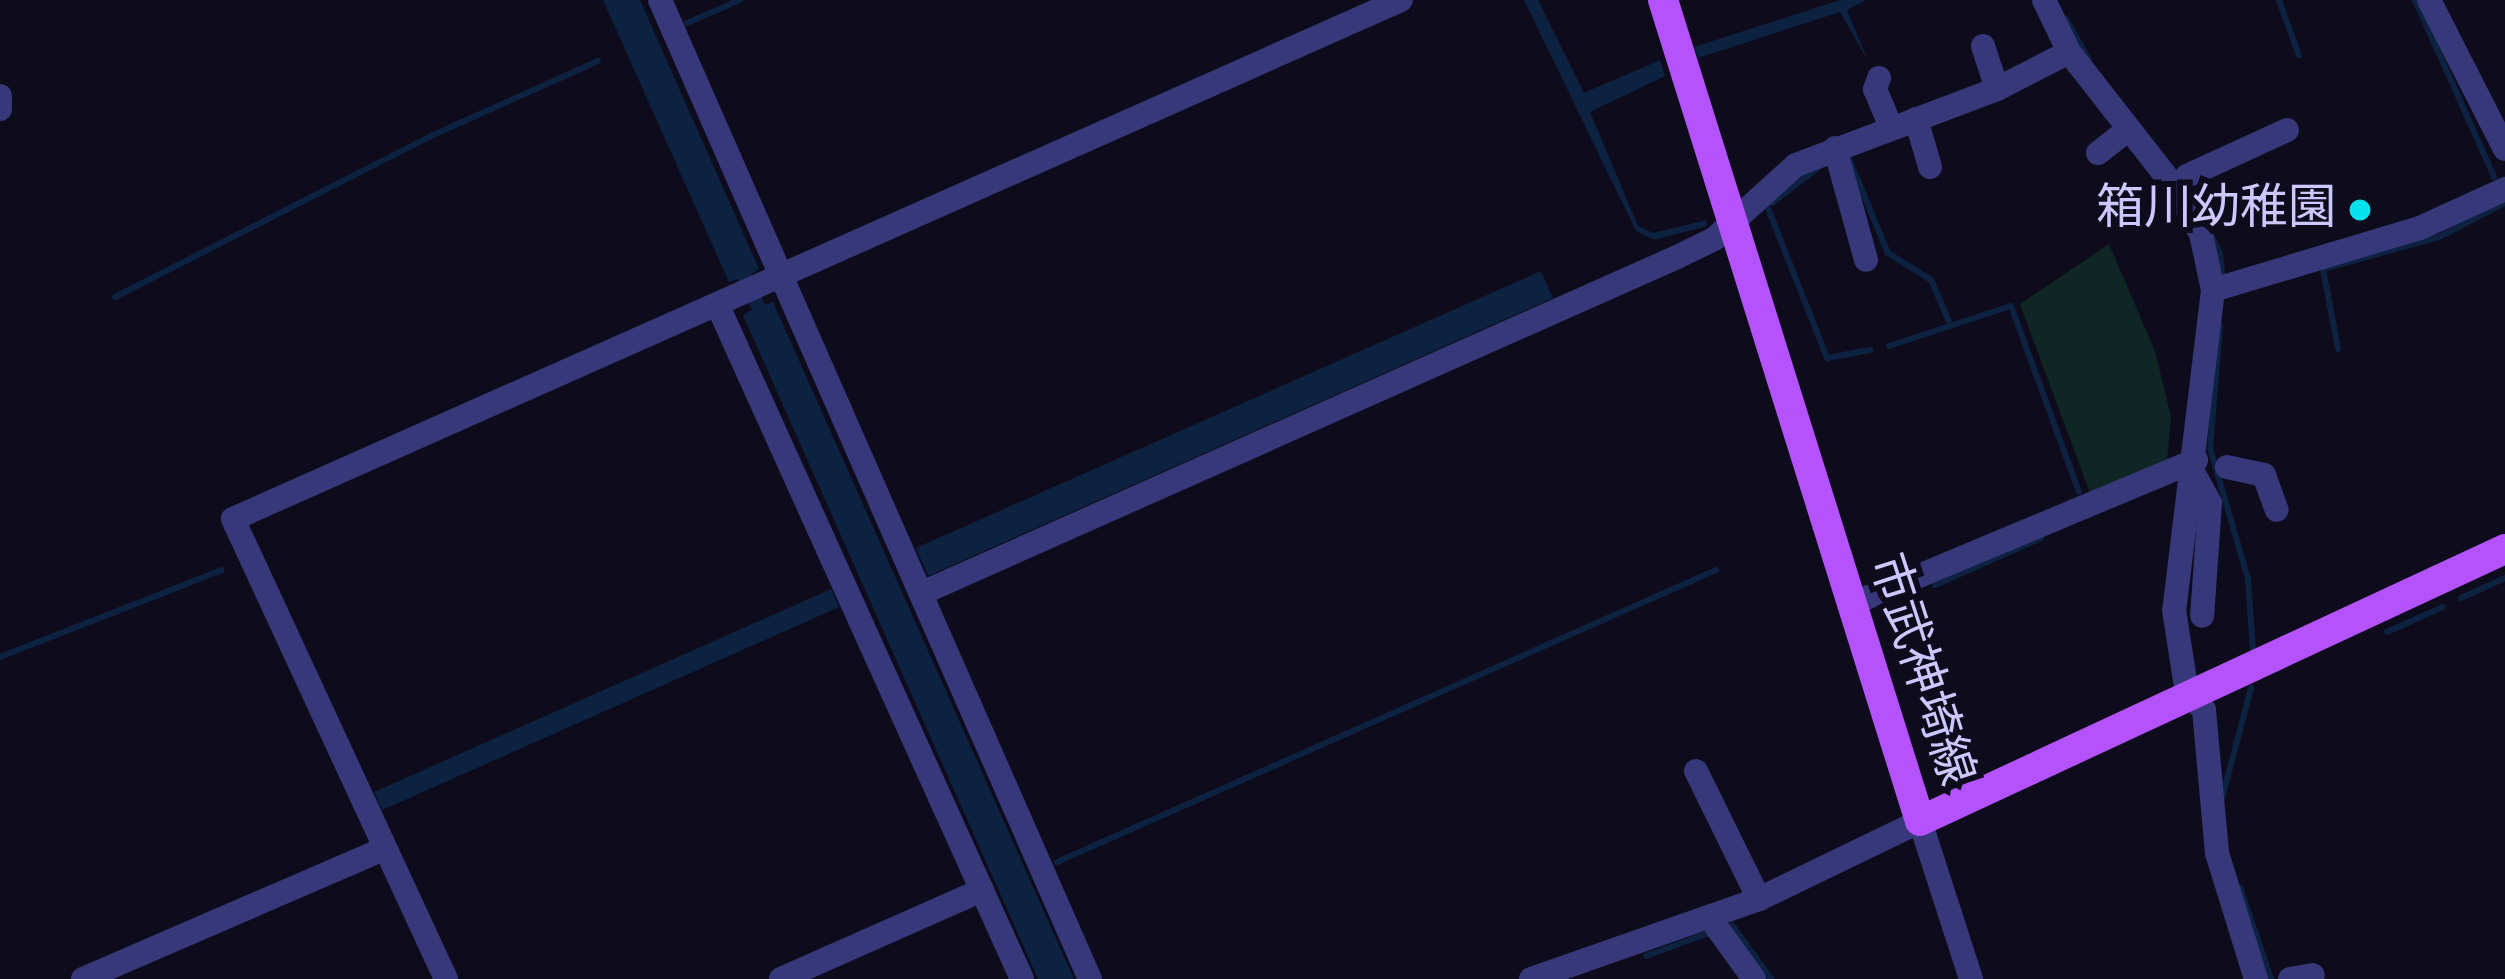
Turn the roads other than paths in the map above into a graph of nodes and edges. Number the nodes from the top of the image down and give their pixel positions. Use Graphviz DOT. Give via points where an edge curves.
graph roads {
  1 [pos="660,0"];
  2 [pos="1401,0"];
  3 [pos="1663,0"];
  4 [pos="2044,0"];
  5 [pos="2429,0"];
  6 [pos="1983,46"];
  7 [pos="2069,52"];
  8 [pos="1879,78"];
  9 [pos="1997,89"];
  10 [pos="0,96"];
  11 [pos="0,109"];
  12 [pos="1904,123"];
  13 [pos="2127,130"];
  14 [pos="2287,130"];
  15 [pos="1834,148"];
  16 [pos="2505,149"];
  17 [pos="2098,153"];
  18 [pos="1930,166"];
  19 [pos="2187,176"];
  20 [pos="2505,189"];
  21 [pos="1727,226"];
  22 [pos="1866,260"];
  23 [pos="784,279"];
  24 [pos="2220,289"];
  25 [pos="718,306"];
  26 [pos="2206,471"];
  27 [pos="2277,511"];
  28 [pos="2505,549"];
  29 [pos="922,593"];
  30 [pos="1852,604"];
  31 [pos="2202,616"];
  32 [pos="2187,693"];
  33 [pos="1696,771"];
  34 [pos="1920,821"];
  35 [pos="381,850"];
  36 [pos="982,890"];
  37 [pos="1759,899"];
  38 [pos="1710,918"];
  39 [pos="83,979"];
  40 [pos="446,979"];
  41 [pos="781,979"];
  42 [pos="1022,979"];
  43 [pos="1090,979"];
  44 [pos="1532,979"];
  45 [pos="1754,979"];
  46 [pos="1972,979"];
  47 [pos="2256,979"];
  1 -- 23 [label="street"];
  2 -- 23 [label="street"];
  3 -- 21 [label="main road, 市武神埼線"];
  4 -- 7 [label="street"];
  5 -- 16 [label="street"];
  6 -- 9 [label="street"];
  7 -- 9 [label="street"];
  7 -- 13 [label="street"];
  8 -- 12 [label="street" via="1875,89"];
  9 -- 12 [label="street"];
  10 -- 11 [label="street"];
  12 -- 15 [label="street"];
  12 -- 18 [label="street"];
  13 -- 17 [label="street"];
  13 -- 24 [label="street" via="2201,234"];
  14 -- 19 [label="street"];
  15 -- 21 [label="street" via="1796,165"];
  15 -- 22 [label="street"];
  20 -- 24 [label="street" via="2420,228"];
  21 -- 29 [label="street" via="1677,257"];
  21 -- 30 [label="main road, 市武神埼線"];
  23 -- 25 [label="street"];
  23 -- 29 [label="street"];
  24 -- 26 [label="street"];
  25 -- 35 [label="street" via="232,519"];
  25 -- 36 [label="street"];
  26 -- 27 [label="street" via="2264,475"];
  26 -- 30 [label="street"];
  26 -- 31 [label="street"];
  26 -- 32 [label="street" via="2174,610"];
  28 -- 32 [label="main road, 市武神埼線"];
  29 -- 43 [label="street"];
  30 -- 34 [label="main road, 市武神埼線"];
  32 -- 34 [label="main road, 市武神埼線"];
  32 -- 47 [label="street" via="2204,710 2217,854"];
  33 -- 37 [label="street"];
  34 -- 37 [label="street"];
  34 -- 46 [label="street"];
  35 -- 39 [label="street"];
  35 -- 40 [label="street"];
  36 -- 41 [label="street"];
  36 -- 42 [label="street"];
  37 -- 38 [label="street"];
  38 -- 44 [label="street"];
  38 -- 45 [label="street"];
}
